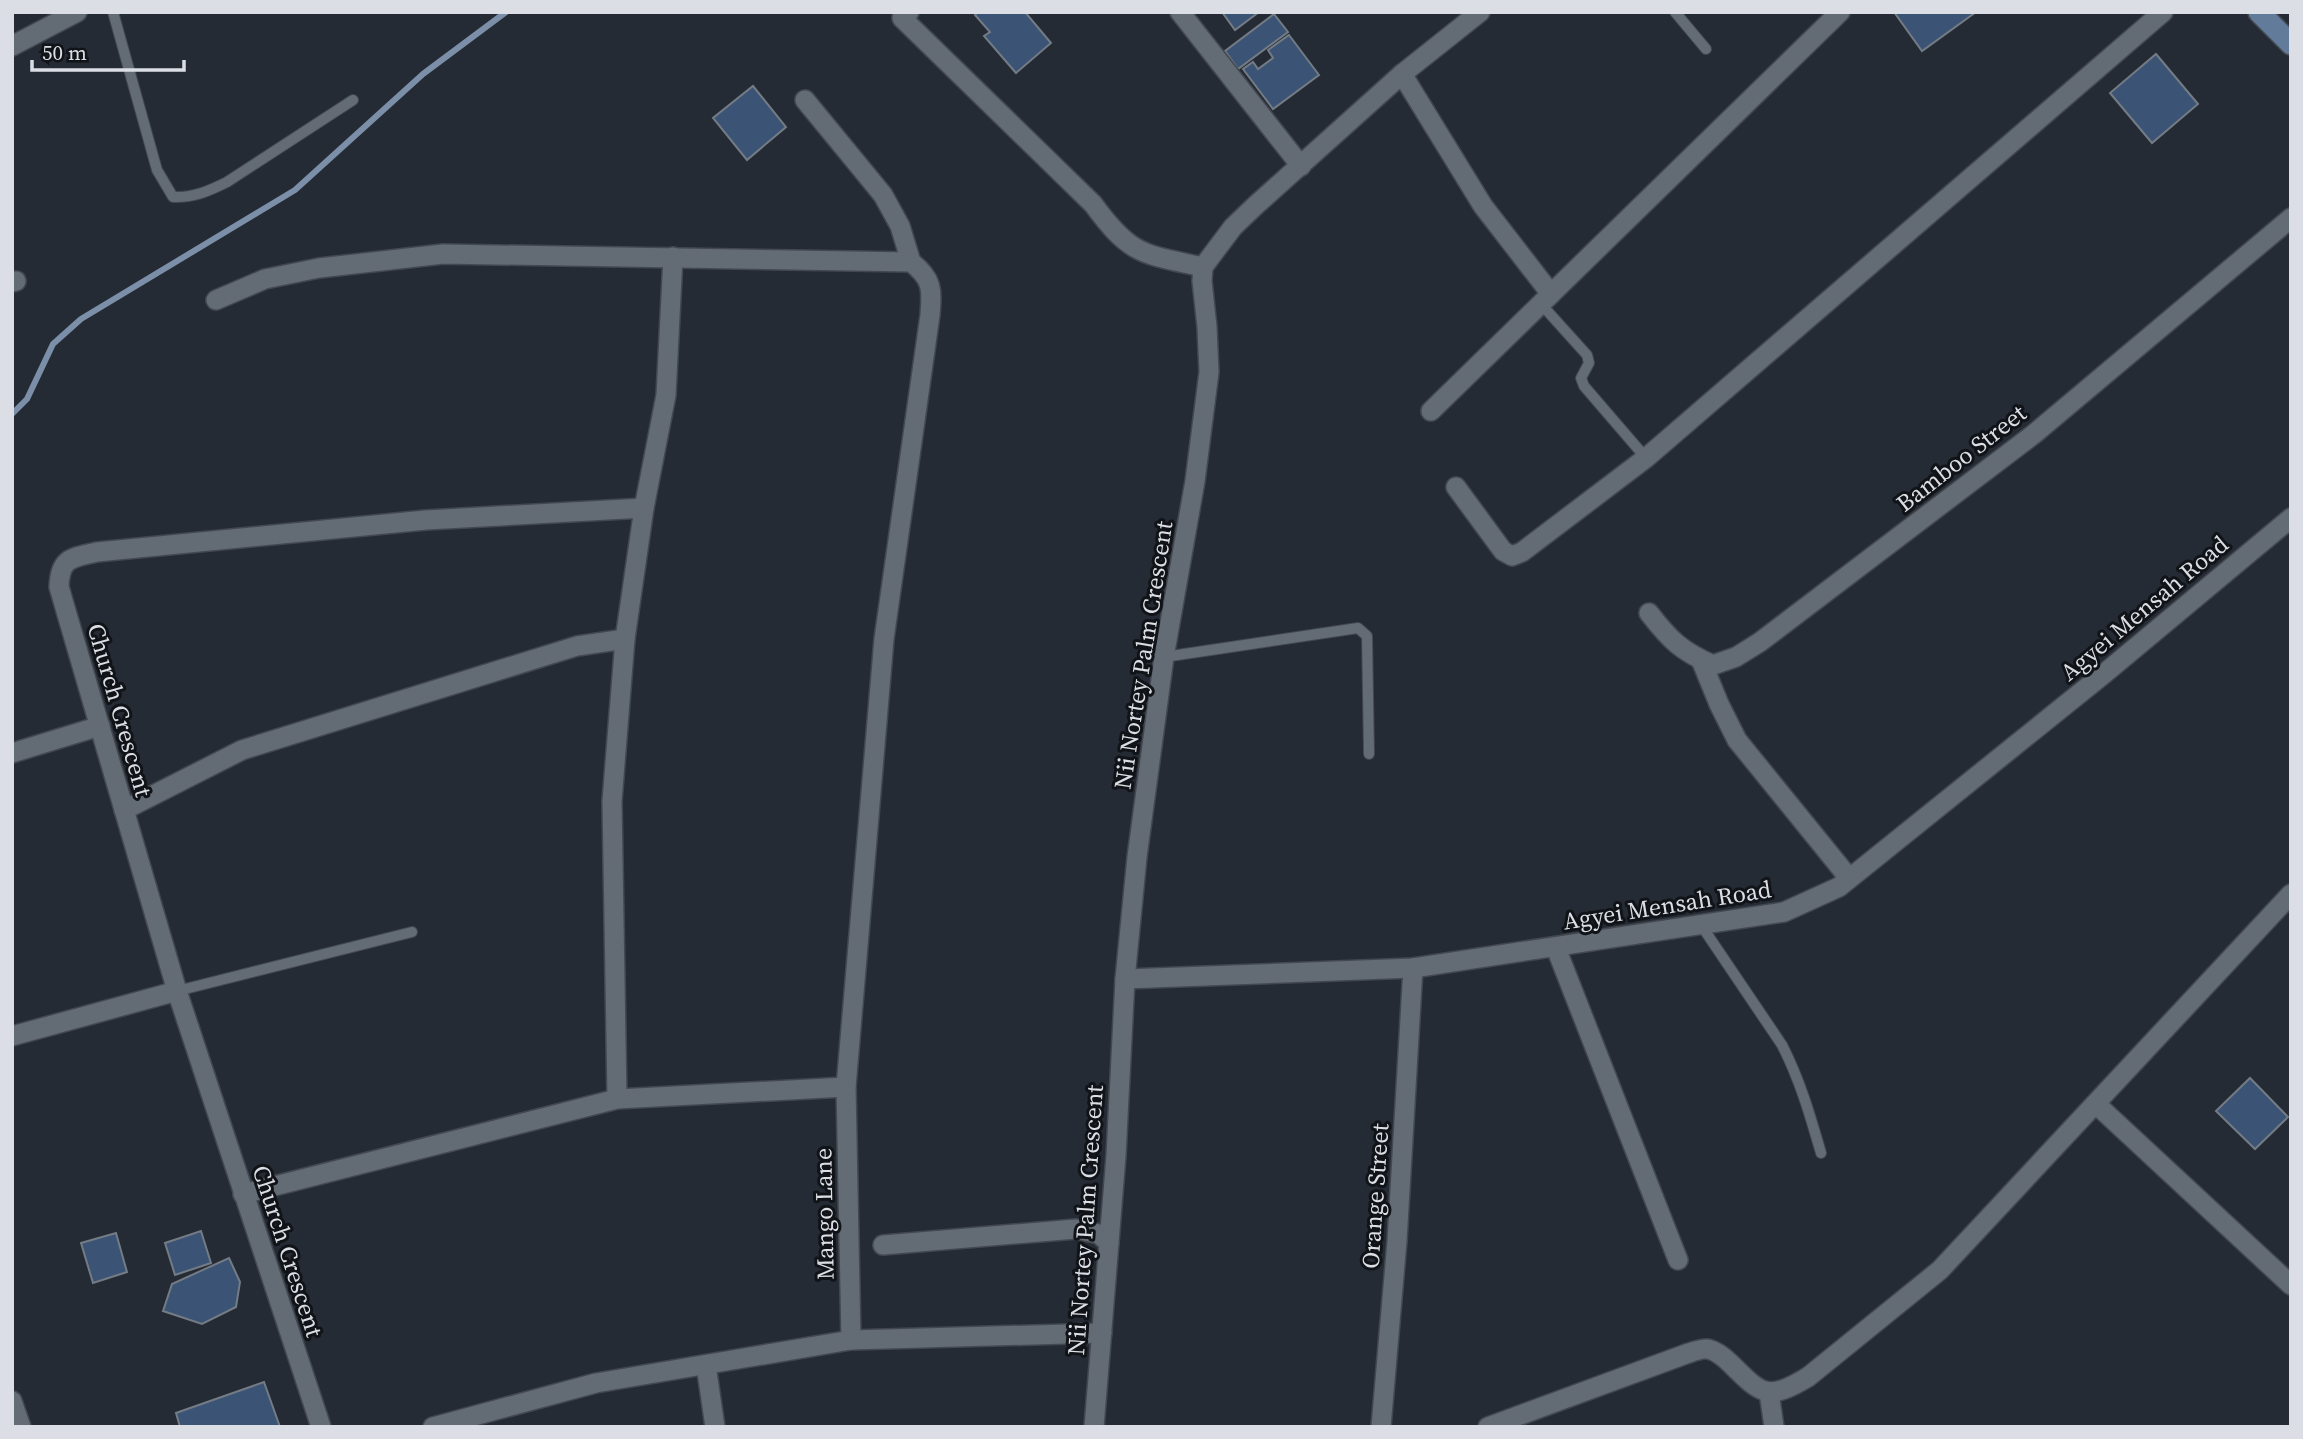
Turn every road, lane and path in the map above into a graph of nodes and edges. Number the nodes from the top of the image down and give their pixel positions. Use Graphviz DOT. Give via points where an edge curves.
graph roads {
  1 [pos="77,12"];
  2 [pos="113,12"];
  3 [pos="1180,12"];
  4 [pos="1480,12"];
  5 [pos="1675,12"];
  6 [pos="1840,12"];
  7 [pos="2163,12"];
  8 [pos="2259,12"];
  9 [pos="902,14"];
  10 [pos="2291,44"];
  11 [pos="12,46"];
  12 [pos="1706,49"];
  13 [pos="1402,74"];
  14 [pos="353,100"];
  15 [pos="805,100"];
  16 [pos="1301,166"];
  17 [pos="2291,218"];
  18 [pos="673,257"];
  19 [pos="911,262"];
  20 [pos="1203,267"];
  21 [pos="1546,299"];
  22 [pos="216,300"];
  23 [pos="1431,411"];
  24 [pos="1646,458"];
  25 [pos="1456,487"];
  26 [pos="644,508"];
  27 [pos="2291,518"];
  28 [pos="1649,614"];
  29 [pos="625,639"];
  30 [pos="1164,657"];
  31 [pos="1701,660"];
  32 [pos="100,726"];
  33 [pos="12,753"];
  34 [pos="1369,754"];
  35 [pos="124,810"];
  36 [pos="1849,878"];
  37 [pos="2289,898"];
  38 [pos="1701,925"];
  39 [pos="412,932"];
  40 [pos="1556,948"];
  41 [pos="1413,968"];
  42 [pos="1125,979"];
  43 [pos="177,991"];
  44 [pos="12,1037"];
  45 [pos="846,1087"];
  46 [pos="617,1099"];
  47 [pos="2096,1104"];
  48 [pos="1821,1153"];
  49 [pos="243,1195"];
  50 [pos="1109,1244"];
  51 [pos="883,1245"];
  52 [pos="1678,1259"];
  53 [pos="2291,1285"];
  54 [pos="1102,1333"];
  55 [pos="851,1340"];
  56 [pos="706,1365"];
  57 [pos="1769,1392"];
  58 [pos="12,1401"];
  59 [pos="21,1427"];
  60 [pos="321,1427"];
  61 [pos="433,1427"];
  62 [pos="715,1427"];
  63 [pos="1094,1427"];
  64 [pos="1381,1427"];
  65 [pos="1488,1427"];
  66 [pos="1774,1427"];
  1 -- 11 [label="street"];
  2 -- 14 [label="lane" via="157,170 173,197 206,193 227,182"];
  3 -- 16 [label="street"];
  4 -- 13 [label="street"];
  5 -- 12 [label="lane"];
  6 -- 21 [label="street"];
  7 -- 24 [label="street"];
  8 -- 10 [label="street"];
  9 -- 20 [label="street" via="1093,204 1114,233 1154,257"];
  13 -- 16 [label="street"];
  13 -- 21 [label="street"];
  15 -- 19 [label="street" via="883,195 900,226"];
  16 -- 20 [label="street" via="1233,227"];
  17 -- 31 [label="street, Bamboo Street" via="2034,434 1760,642 1713,665"];
  18 -- 19 [label="street"];
  18 -- 22 [label="street" via="443,254 318,268 265,279"];
  18 -- 26 [label="street" via="666,395"];
  19 -- 45 [label="street, Mango Lane" via="932,289 930,315 884,639"];
  20 -- 30 [label="street, Nii Nortey Palm Crescent" via="1209,372"];
  21 -- 23 [label="street"];
  21 -- 24 [label="lane" via="1587,355 1589,363 1581,378 1584,386"];
  24 -- 25 [label="street" via="1512,556 1503,551"];
  26 -- 29 [label="street"];
  26 -- 32 [label="street, Church Crescent" via="426,520 74,557 59,572 59,587"];
  27 -- 36 [label="street, Agyei Mensah Road"];
  28 -- 31 [label="street" via="1669,639"];
  29 -- 35 [label="street" via="564,650 242,750"];
  29 -- 46 [label="street" via="612,802"];
  30 -- 34 [label="lane" via="1358,628 1367,636"];
  30 -- 42 [label="street, Nii Nortey Palm Crescent"];
  31 -- 36 [label="street" via="1737,740"];
  32 -- 33 [label="street"];
  32 -- 35 [label="street, Church Crescent"];
  35 -- 43 [label="street, Church Crescent"];
  36 -- 38 [label="street, Agyei Mensah Road" via="1784,912"];
  37 -- 47 [label="street"];
  38 -- 40 [label="street, Agyei Mensah Road"];
  38 -- 48 [label="lane" via="1782,1045 1802,1086"];
  39 -- 43 [label="lane"];
  40 -- 41 [label="street, Agyei Mensah Road"];
  40 -- 52 [label="street"];
  41 -- 42 [label="street, Agyei Mensah Road"];
  41 -- 64 [label="street, Orange Street"];
  42 -- 50 [label="street, Nii Nortey Palm Crescent"];
  43 -- 44 [label="street"];
  43 -- 49 [label="street, Church Crescent"];
  45 -- 46 [label="street"];
  45 -- 55 [label="street, Mango Lane"];
  46 -- 49 [label="street"];
  47 -- 53 [label="street"];
  47 -- 57 [label="street" via="1940,1270 1808,1377"];
  49 -- 60 [label="street, Church Crescent"];
  50 -- 51 [label="street" via="1099,1234 1076,1228"];
  50 -- 54 [label="street, Nii Nortey Palm Crescent"];
  54 -- 55 [label="street"];
  54 -- 63 [label="street, Nii Nortey Palm Crescent"];
  55 -- 56 [label="street"];
  56 -- 61 [label="street" via="596,1383"];
  56 -- 62 [label="street"];
  57 -- 65 [label="street" via="1756,1388 1722,1355 1707,1349"];
  57 -- 66 [label="street"];
  58 -- 59 [label="street"];
}
